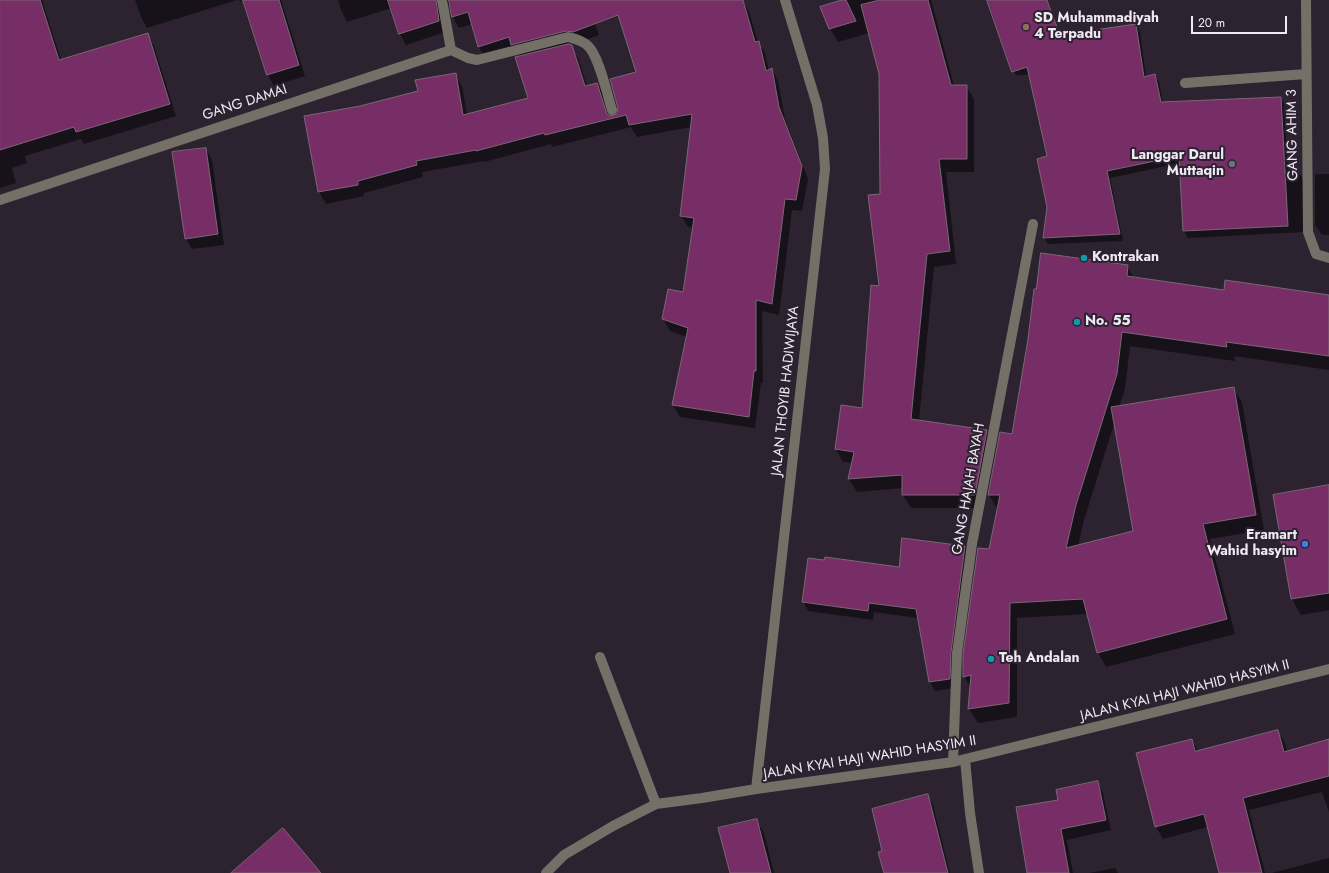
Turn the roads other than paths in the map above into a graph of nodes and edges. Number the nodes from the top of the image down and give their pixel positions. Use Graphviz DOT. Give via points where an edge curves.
graph roads {
  1 [pos="442,0"];
  2 [pos="785,0"];
  3 [pos="1306,0"];
  4 [pos="451,50"];
  5 [pos="1306,74"];
  6 [pos="1185,83"];
  7 [pos="612,110"];
  8 [pos="0,200"];
  9 [pos="1033,224"];
  10 [pos="1329,258"];
  11 [pos="600,657"];
  12 [pos="1329,669"];
  13 [pos="965,759"];
  14 [pos="953,762"];
  15 [pos="756,789"];
  16 [pos="656,804"];
  17 [pos="546,873"];
  18 [pos="979,873"];
  1 -- 4 [label="street"];
  2 -- 15 [label="street, JALAN THOYIB HADIWIJAYA" via="817,105 825,169"];
  3 -- 5 [label="street, GANG AHIM 3"];
  4 -- 7 [label="street" via="477,60 568,37 578,40 588,46 596,57"];
  4 -- 8 [label="street, GANG DAMAI"];
  5 -- 6 [label="street"];
  5 -- 10 [label="street, GANG AHIM 3" via="1308,232 1316,254"];
  9 -- 14 [label="street, GANG HAJAH BAYAH" via="972,544 957,653"];
  11 -- 16 [label="street"];
  12 -- 13 [label="street, JALAN KYAI HAJI WAHID HASYIM II"];
  13 -- 14 [label="street, JALAN KYAI HAJI WAHID HASYIM II"];
  13 -- 18 [label="street"];
  14 -- 15 [label="street, JALAN KYAI HAJI WAHID HASYIM II"];
  15 -- 16 [label="street, JALAN KYAI HAJI WAHID HASYIM II"];
  16 -- 17 [label="street, JALAN KYAI HAJI WAHID HASYIM II" via="564,855"];
}
